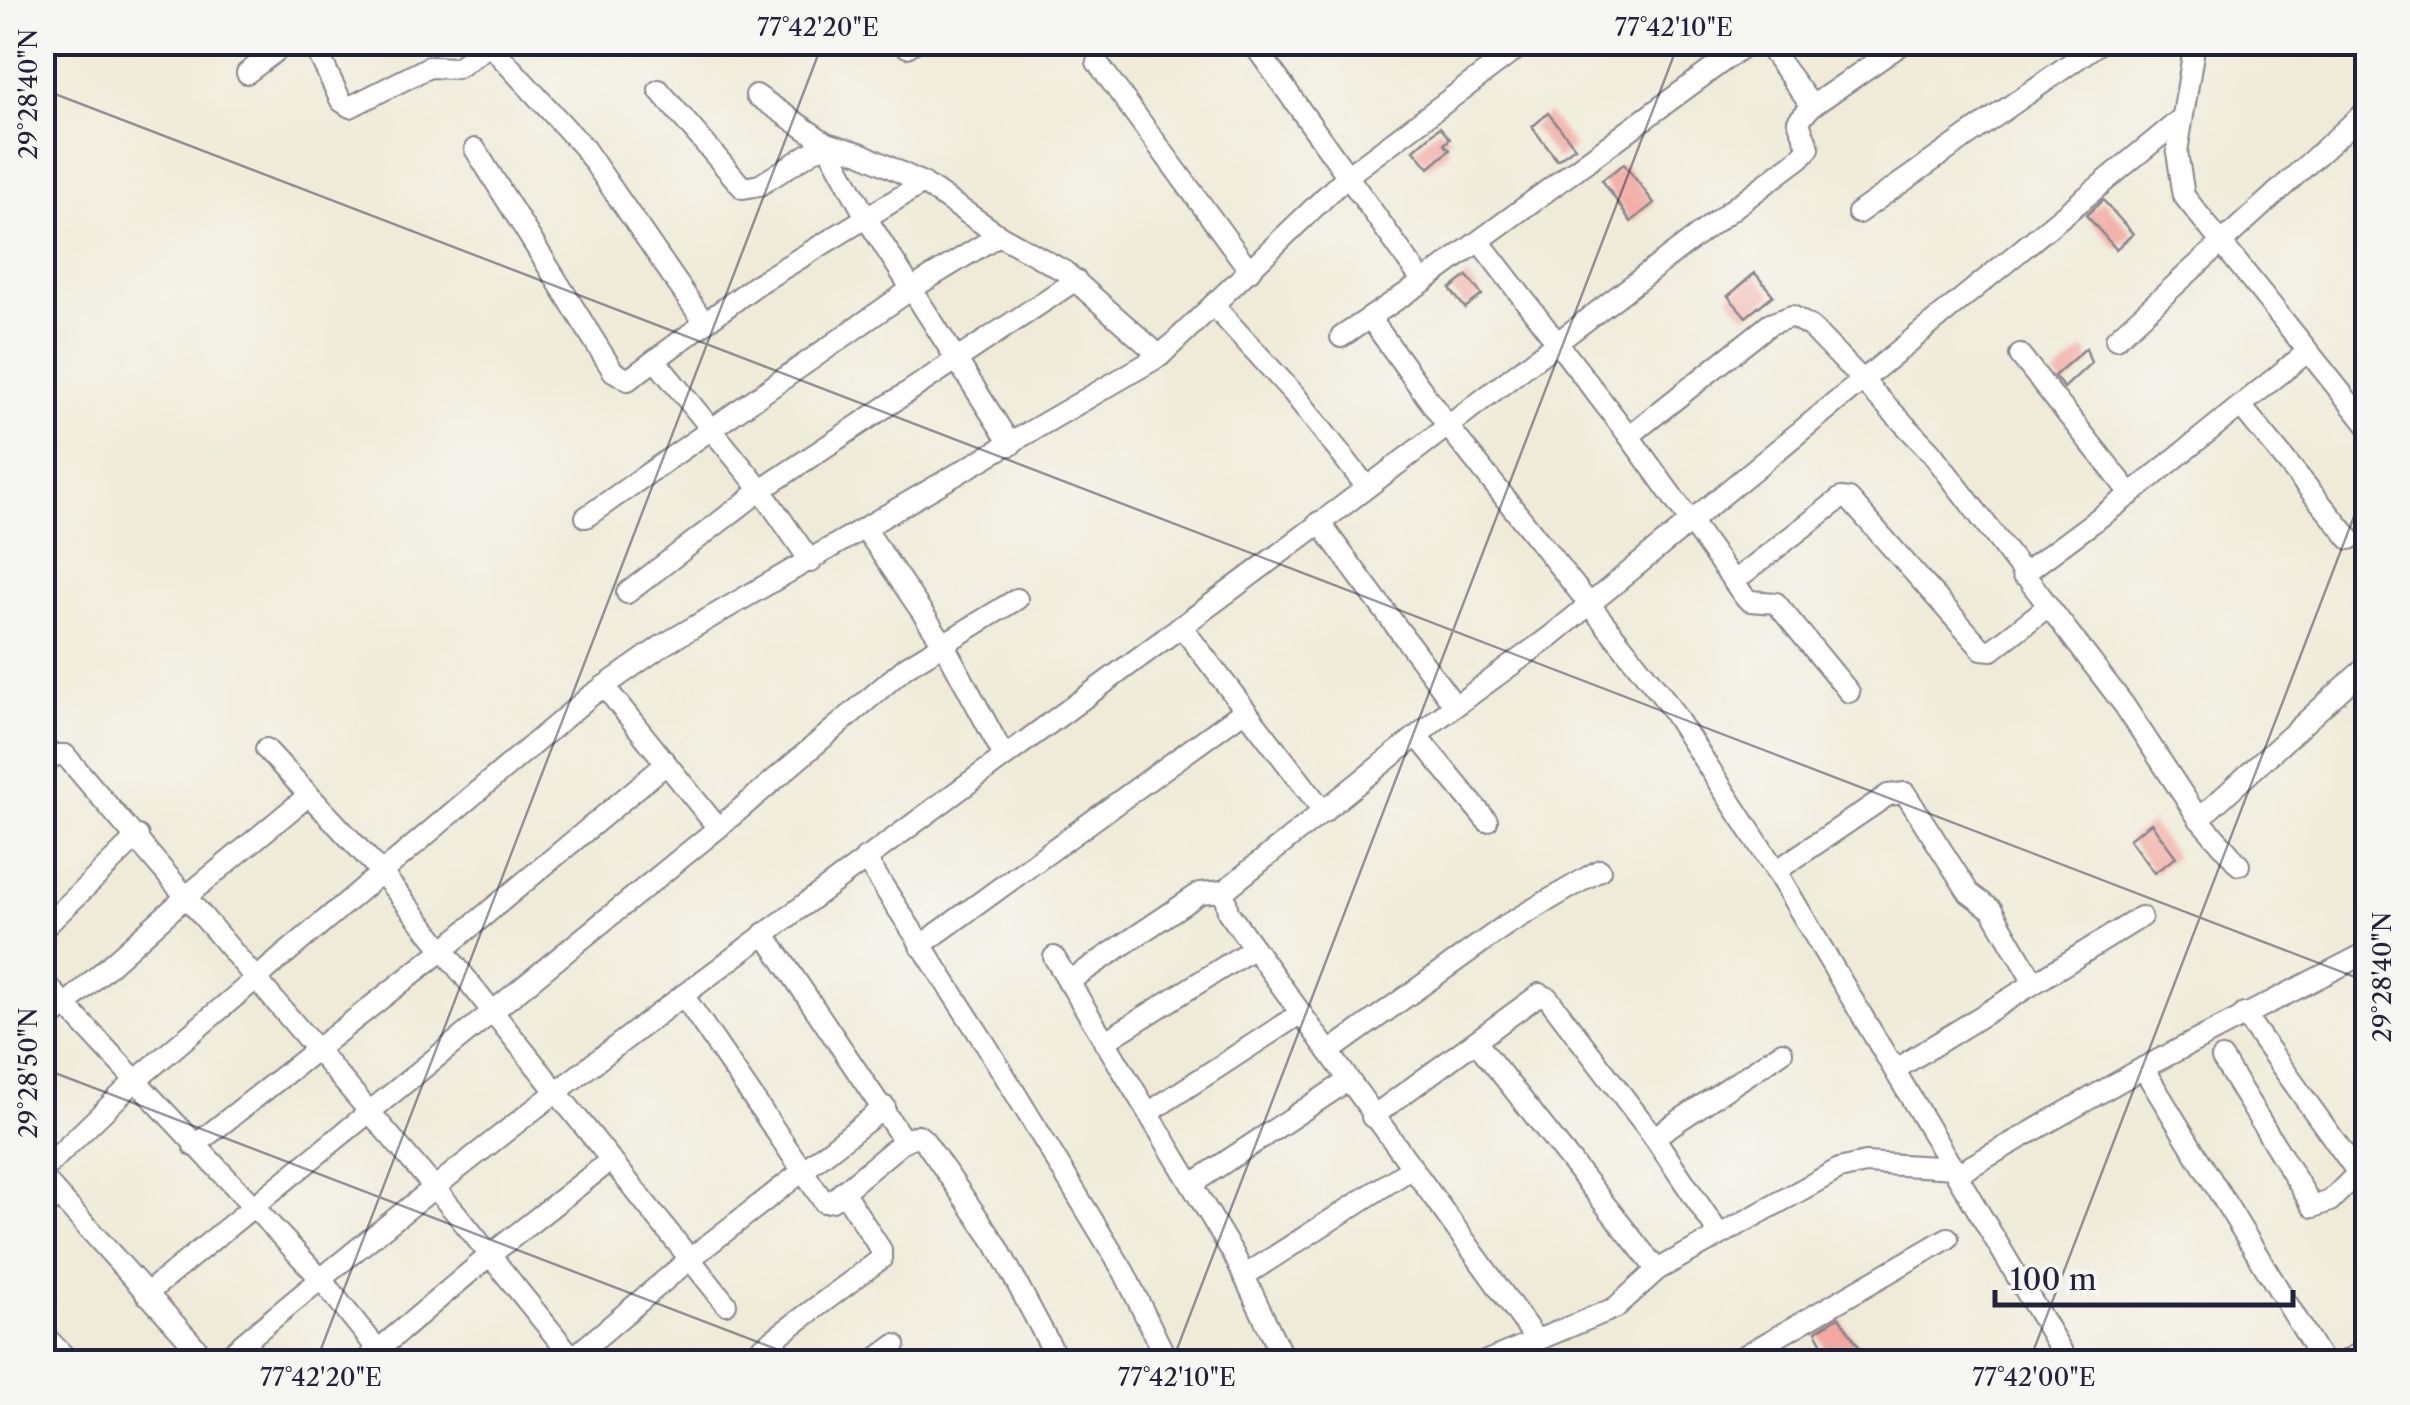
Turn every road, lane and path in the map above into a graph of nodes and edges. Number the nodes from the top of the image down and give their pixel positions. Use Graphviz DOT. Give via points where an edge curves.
graph roads {
  1 [pos="288,42"];
  2 [pos="313,42"];
  3 [pos="1252,42"];
  4 [pos="1526,42"];
  5 [pos="1749,42"];
  6 [pos="1765,42"];
  7 [pos="1905,42"];
  8 [pos="2101,42"];
  9 [pos="2195,42"];
  10 [pos="492,44"];
  11 [pos="1098,62"];
  12 [pos="247,72"];
  13 [pos="659,90"];
  14 [pos="756,94"];
  15 [pos="1812,106"];
  16 [pos="2368,108"];
  17 [pos="2182,118"];
  18 [pos="826,143"];
  19 [pos="475,150"];
  20 [pos="1347,176"];
  21 [pos="923,183"];
  22 [pos="1858,213"];
  23 [pos="868,219"];
  24 [pos="999,235"];
  25 [pos="1479,241"];
  26 [pos="2222,246"];
  27 [pos="1250,271"];
  28 [pos="1076,280"];
  29 [pos="1423,282"];
  30 [pos="913,288"];
  31 [pos="1213,305"];
  32 [pos="1370,318"];
  33 [pos="704,322"];
  34 [pos="1342,337"];
  35 [pos="2116,339"];
  36 [pos="1555,341"];
  37 [pos="2020,354"];
  38 [pos="2306,354"];
  39 [pos="1160,356"];
  40 [pos="655,360"];
  41 [pos="957,363"];
  42 [pos="1864,381"];
  43 [pos="2241,406"];
  44 [pos="1448,425"];
  45 [pos="2368,426"];
  46 [pos="710,427"];
  47 [pos="1629,436"];
  48 [pos="1010,445"];
  49 [pos="1366,486"];
  50 [pos="761,490"];
  51 [pos="2130,494"];
  52 [pos="586,518"];
  53 [pos="1690,518"];
  54 [pos="1319,522"];
  55 [pos="866,530"];
  56 [pos="2350,539"];
  57 [pos="811,562"];
  58 [pos="2022,575"];
  59 [pos="1734,580"];
  60 [pos="627,592"];
  61 [pos="1017,599"];
  62 [pos="1588,605"];
  63 [pos="2047,607"];
  64 [pos="1181,626"];
  65 [pos="943,643"];
  66 [pos="2368,665"];
  67 [pos="604,686"];
  68 [pos="1849,692"];
  69 [pos="1455,706"];
  70 [pos="1245,710"];
  71 [pos="1417,736"];
  72 [pos="266,749"];
  73 [pos="1004,756"];
  74 [pos="666,764"];
  75 [pos="42,765"];
  76 [pos="308,795"];
  77 [pos="1324,812"];
  78 [pos="2198,819"];
  79 [pos="1487,821"];
  80 [pos="718,828"];
  81 [pos="138,836"];
  82 [pos="864,858"];
  83 [pos="2239,865"];
  84 [pos="1600,870"];
  85 [pos="1776,871"];
  86 [pos="381,872"];
  87 [pos="1224,891"];
  88 [pos="188,895"];
  89 [pos="2142,917"];
  90 [pos="42,930"];
  91 [pos="764,933"];
  92 [pos="920,946"];
  93 [pos="1254,948"];
  94 [pos="444,949"];
  95 [pos="2368,952"];
  96 [pos="1054,957"];
  97 [pos="258,977"];
  98 [pos="42,980"];
  99 [pos="1068,982"];
  100 [pos="2034,984"];
  101 [pos="683,995"];
  102 [pos="66,1006"];
  103 [pos="490,1010"];
  104 [pos="1301,1013"];
  105 [pos="2244,1014"];
  106 [pos="42,1026"];
  107 [pos="1104,1042"];
  108 [pos="1477,1043"];
  109 [pos="318,1050"];
  110 [pos="1329,1052"];
  111 [pos="1782,1052"];
  112 [pos="2222,1058"];
  113 [pos="2143,1068"];
  114 [pos="1896,1069"];
  115 [pos="1349,1080"];
  116 [pos="134,1082"];
  117 [pos="558,1090"];
  118 [pos="885,1107"];
  119 [pos="368,1109"];
  120 [pos="1148,1113"];
  121 [pos="1372,1117"];
  122 [pos="1654,1137"];
  123 [pos="904,1141"];
  124 [pos="194,1146"];
  125 [pos="610,1161"];
  126 [pos="1412,1168"];
  127 [pos="2363,1169"];
  128 [pos="1958,1170"];
  129 [pos="802,1172"];
  130 [pos="42,1174"];
  131 [pos="1192,1184"];
  132 [pos="434,1186"];
  133 [pos="843,1192"];
  134 [pos="250,1205"];
  135 [pos="1719,1234"];
  136 [pos="1948,1238"];
  137 [pos="490,1255"];
  138 [pos="690,1258"];
  139 [pos="1658,1270"];
  140 [pos="1244,1276"];
  141 [pos="320,1278"];
  142 [pos="146,1294"];
  143 [pos="726,1304"];
  144 [pos="42,1333"];
  145 [pos="1535,1338"];
  146 [pos="895,1345"];
  147 [pos="2368,1350"];
  148 [pos="377,1359"];
  149 [pos="572,1361"];
  150 [pos="70,1362"];
  151 [pos="209,1362"];
  152 [pos="221,1362"];
  153 [pos="743,1362"];
  154 [pos="872,1362"];
  155 [pos="1059,1362"];
  156 [pos="1168,1362"];
  157 [pos="1285,1362"];
  158 [pos="1484,1362"];
  159 [pos="1734,1362"];
  160 [pos="2068,1362"];
  161 [pos="2323,1362"];
  162 [pos="2346,1362"];
  1 -- 12 [label="street"];
  2 -- 10 [label="street" via="350,107 430,67 457,68"];
  3 -- 20 [label="street"];
  4 -- 20 [label="street"];
  5 -- 25 [label="street"];
  6 -- 15 [label="street"];
  7 -- 15 [label="street"];
  8 -- 22 [label="street"];
  9 -- 17 [label="street"];
  10 -- 33 [label="street" via="584,148"];
  11 -- 27 [label="street"];
  13 -- 18 [label="street" via="743,188 760,185"];
  14 -- 18 [label="street"];
  15 -- 36 [label="street" via="1798,121 1808,144 1805,154"];
  16 -- 26 [label="street"];
  17 -- 26 [label="street" via="2179,184"];
  17 -- 42 [label="street"];
  18 -- 21 [label="street"];
  18 -- 23 [label="street"];
  19 -- 40 [label="street" via="614,371 628,380"];
  20 -- 27 [label="street"];
  20 -- 29 [label="street"];
  21 -- 23 [label="street"];
  21 -- 24 [label="street"];
  23 -- 30 [label="street"];
  23 -- 33 [label="street" via="818,244"];
  24 -- 28 [label="street"];
  24 -- 30 [label="street"];
  25 -- 29 [label="street"];
  25 -- 36 [label="street"];
  26 -- 35 [label="street"];
  26 -- 38 [label="street"];
  27 -- 31 [label="street"];
  28 -- 39 [label="street"];
  28 -- 41 [label="street"];
  29 -- 32 [label="street"];
  30 -- 41 [label="street"];
  30 -- 46 [label="street"];
  31 -- 39 [label="street"];
  31 -- 49 [label="street"];
  32 -- 34 [label="street"];
  32 -- 44 [label="street"];
  33 -- 40 [label="street"];
  36 -- 44 [label="street"];
  36 -- 47 [label="street"];
  37 -- 51 [label="street"];
  38 -- 43 [label="street"];
  38 -- 45 [label="street"];
  39 -- 48 [label="street"];
  40 -- 46 [label="street"];
  41 -- 48 [label="street"];
  41 -- 50 [label="street"];
  42 -- 47 [label="street" via="1811,328 1792,316 1782,318"];
  42 -- 53 [label="street"];
  42 -- 58 [label="street" via="1932,452"];
  43 -- 51 [label="street"];
  43 -- 56 [label="street"];
  44 -- 49 [label="street"];
  44 -- 62 [label="street"];
  46 -- 50 [label="street"];
  46 -- 52 [label="street"];
  47 -- 53 [label="street"];
  48 -- 55 [label="street"];
  49 -- 54 [label="street"];
  50 -- 57 [label="street"];
  50 -- 60 [label="street"];
  51 -- 58 [label="street"];
  53 -- 59 [label="street"];
  53 -- 62 [label="street"];
  54 -- 64 [label="street"];
  54 -- 69 [label="street"];
  55 -- 57 [label="street"];
  55 -- 65 [label="street"];
  57 -- 67 [label="street"];
  58 -- 63 [label="street"];
  59 -- 63 [label="street" via="1841,498 1849,499 1982,649 1992,650"];
  59 -- 68 [label="street" via="1750,601 1776,603"];
  61 -- 65 [label="street"];
  62 -- 69 [label="street"];
  62 -- 85 [label="street" via="1664,698"];
  63 -- 78 [label="street" via="2124,704"];
  64 -- 70 [label="street"];
  64 -- 73 [label="street"];
  65 -- 73 [label="street"];
  65 -- 80 [label="street"];
  66 -- 78 [label="street"];
  67 -- 74 [label="street"];
  67 -- 86 [label="street"];
  69 -- 71 [label="street"];
  70 -- 77 [label="street"];
  70 -- 92 [label="street"];
  71 -- 77 [label="street"];
  71 -- 79 [label="street"];
  72 -- 76 [label="street"];
  73 -- 82 [label="street"];
  74 -- 80 [label="street"];
  74 -- 94 [label="street"];
  75 -- 81 [label="street" via="65,754"];
  76 -- 86 [label="street"];
  76 -- 88 [label="street"];
  77 -- 87 [label="street"];
  78 -- 83 [label="street"];
  80 -- 103 [label="street"];
  81 -- 88 [label="street"];
  81 -- 90 [label="street"];
  82 -- 91 [label="street"];
  82 -- 92 [label="street"];
  84 -- 110 [label="street" via="1506,925"];
  85 -- 100 [label="street" via="1888,795 1905,793 1969,894 1992,910"];
  85 -- 114 [label="street"];
  86 -- 94 [label="street"];
  86 -- 97 [label="street"];
  87 -- 93 [label="street" via="1228,912"];
  87 -- 99 [label="street" via="1200,893"];
  88 -- 97 [label="street"];
  88 -- 102 [label="street"];
  89 -- 100 [label="street"];
  91 -- 101 [label="street"];
  91 -- 118 [label="street"];
  92 -- 156 [label="street" via="1124,1272"];
  93 -- 104 [label="street"];
  93 -- 107 [label="street"];
  94 -- 103 [label="street"];
  94 -- 109 [label="street"];
  95 -- 105 [label="street"];
  96 -- 99 [label="street"];
  97 -- 109 [label="street"];
  97 -- 116 [label="street"];
  98 -- 102 [label="street"];
  99 -- 107 [label="street"];
  100 -- 114 [label="street"];
  101 -- 117 [label="street"];
  101 -- 129 [label="street"];
  102 -- 106 [label="street"];
  102 -- 116 [label="street"];
  103 -- 117 [label="street"];
  103 -- 119 [label="street"];
  104 -- 110 [label="street"];
  104 -- 120 [label="street"];
  105 -- 113 [label="street"];
  105 -- 127 [label="street"];
  107 -- 120 [label="street"];
  108 -- 121 [label="street"];
  108 -- 122 [label="street" via="1533,997 1545,996"];
  108 -- 139 [label="street"];
  109 -- 119 [label="street"];
  109 -- 124 [label="street"];
  110 -- 115 [label="street"];
  111 -- 122 [label="street"];
  112 -- 127 [label="street" via="2313,1208"];
  113 -- 128 [label="street"];
  113 -- 161 [label="street"];
  114 -- 128 [label="street"];
  115 -- 121 [label="street"];
  115 -- 131 [label="street"];
  116 -- 124 [label="street"];
  116 -- 130 [label="street"];
  117 -- 125 [label="street"];
  117 -- 132 [label="street"];
  118 -- 123 [label="street"];
  118 -- 129 [label="street"];
  119 -- 132 [label="street"];
  119 -- 134 [label="street"];
  120 -- 131 [label="street"];
  121 -- 126 [label="street"];
  122 -- 135 [label="street"];
  123 -- 133 [label="street"];
  123 -- 155 [label="street" via="918,1135 924,1140 996,1244"];
  124 -- 134 [label="street"];
  125 -- 137 [label="street"];
  125 -- 138 [label="street"];
  126 -- 140 [label="street"];
  126 -- 145 [label="street"];
  128 -- 135 [label="street" via="1850,1165"];
  128 -- 160 [label="street"];
  129 -- 133 [label="street" via="824,1202"];
  129 -- 138 [label="street"];
  130 -- 142 [label="street"];
  131 -- 140 [label="street"];
  132 -- 137 [label="street"];
  132 -- 141 [label="street"];
  133 -- 153 [label="street" via="878,1244 881,1260"];
  134 -- 141 [label="street"];
  134 -- 142 [label="street"];
  135 -- 139 [label="street"];
  136 -- 159 [label="street"];
  137 -- 148 [label="street"];
  137 -- 149 [label="street"];
  138 -- 143 [label="street"];
  138 -- 149 [label="street"];
  139 -- 145 [label="street" via="1599,1317"];
  140 -- 157 [label="street"];
  141 -- 148 [label="street"];
  141 -- 152 [label="street"];
  142 -- 151 [label="street"];
  144 -- 150 [label="street"];
  145 -- 158 [label="street"];
  146 -- 154 [label="street"];
  147 -- 162 [label="street"];
}
